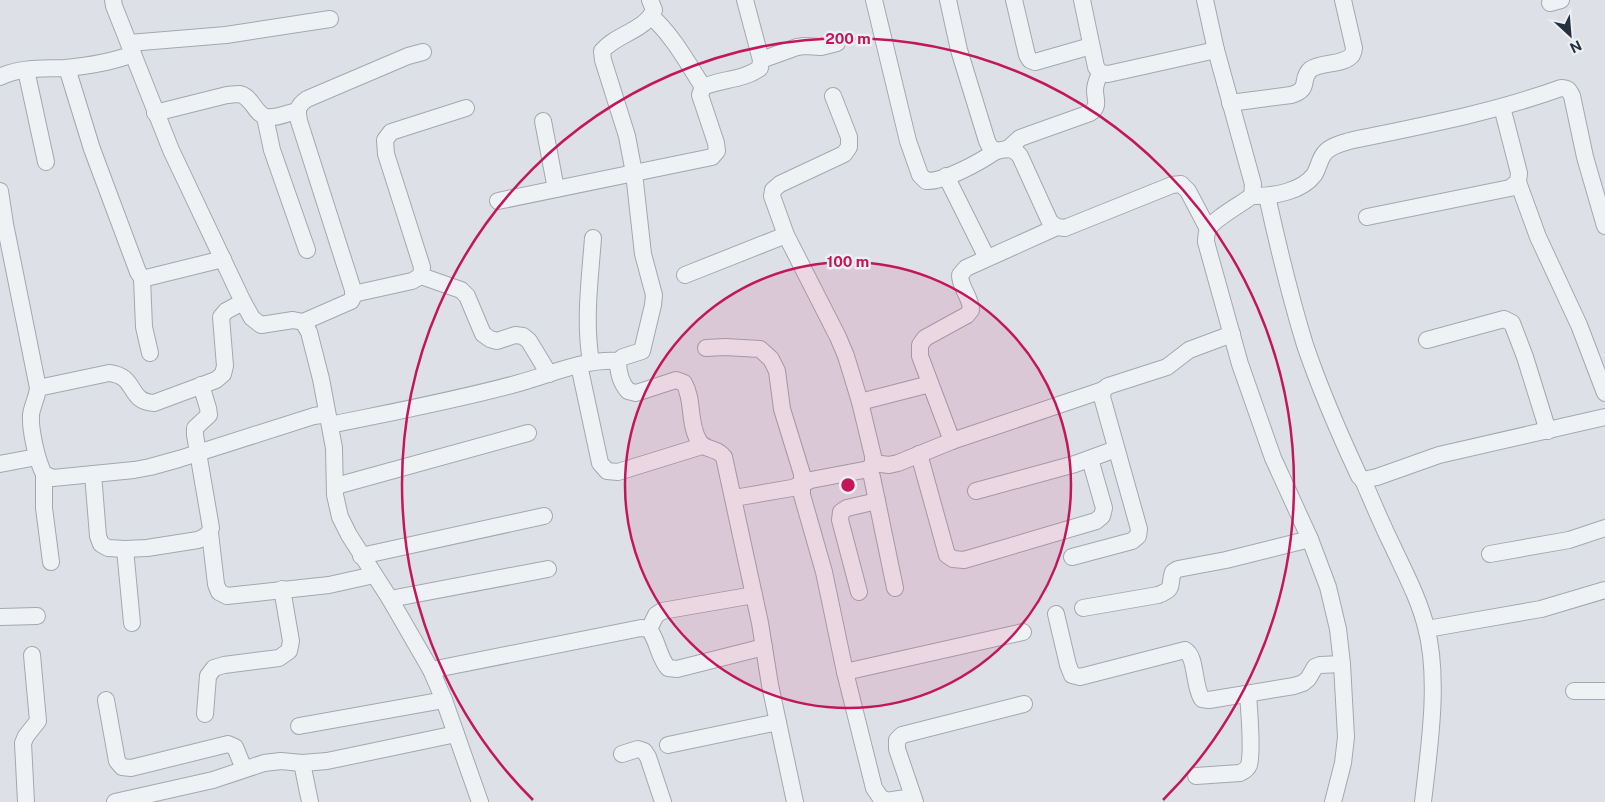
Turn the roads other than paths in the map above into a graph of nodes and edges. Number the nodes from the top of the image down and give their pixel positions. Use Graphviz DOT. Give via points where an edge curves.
graph roads {
  1 [pos="113,0"];
  2 [pos="746,0"];
  3 [pos="874,0"];
  4 [pos="948,0"];
  5 [pos="1014,0"];
  6 [pos="1082,0"];
  7 [pos="1205,0"];
  8 [pos="1343,0"];
  9 [pos="651,8"];
  10 [pos="330,19"];
  11 [pos="837,42"];
  12 [pos="1091,46"];
  13 [pos="131,49"];
  14 [pos="1216,50"];
  15 [pos="423,52"];
  16 [pos="761,60"];
  17 [pos="67,68"];
  18 [pos="26,70"];
  19 [pos="1100,73"];
  20 [pos="0,77"];
  21 [pos="703,87"];
  22 [pos="833,96"];
  23 [pos="1230,103"];
  24 [pos="1502,107"];
  25 [pos="466,108"];
  26 [pos="297,111"];
  27 [pos="155,113"];
  28 [pos="265,116"];
  29 [pos="543,122"];
  30 [pos="1002,149"];
  31 [pos="46,162"];
  32 [pos="634,173"];
  33 [pos="946,176"];
  34 [pos="1518,182"];
  35 [pos="556,189"];
  36 [pos="0,191"];
  37 [pos="1259,196"];
  38 [pos="498,201"];
  39 [pos="1367,217"];
  40 [pos="3,225"];
  41 [pos="1605,226"];
  42 [pos="1057,228"];
  43 [pos="1208,229"];
  44 [pos="786,235"];
  45 [pos="593,238"];
  46 [pos="307,250"];
  47 [pos="987,258"];
  48 [pos="222,259"];
  49 [pos="685,275"];
  50 [pos="421,276"];
  51 [pos="142,278"];
  52 [pos="353,294"];
  53 [pos="243,302"];
  54 [pos="303,322"];
  55 [pos="1232,334"];
  56 [pos="1427,340"];
  57 [pos="706,348"];
  58 [pos="150,353"];
  59 [pos="618,361"];
  60 [pos="585,363"];
  61 [pos="549,374"];
  62 [pos="930,384"];
  63 [pos="201,385"];
  64 [pos="38,388"];
  65 [pos="1102,390"];
  66 [pos="1605,393"];
  67 [pos="860,402"];
  68 [pos="1605,417"];
  69 [pos="328,419"];
  70 [pos="1548,431"];
  71 [pos="528,433"];
  72 [pos="952,441"];
  73 [pos="702,446"];
  74 [pos="1116,449"];
  75 [pos="198,453"];
  76 [pos="919,454"];
  77 [pos="38,456"];
  78 [pos="1090,459"];
  79 [pos="0,464"];
  80 [pos="871,466"];
  81 [pos="44,474"];
  82 [pos="93,474"];
  83 [pos="1363,480"];
  84 [pos="802,484"];
  85 [pos="336,486"];
  86 [pos="976,491"];
  87 [pos="734,498"];
  88 [pos="877,501"];
  89 [pos="544,516"];
  90 [pos="1605,528"];
  91 [pos="210,533"];
  92 [pos="1310,539"];
  93 [pos="125,548"];
  94 [pos="1490,554"];
  95 [pos="361,556"];
  96 [pos="1072,557"];
  97 [pos="51,562"];
  98 [pos="548,569"];
  99 [pos="374,575"];
  100 [pos="895,588"];
  101 [pos="282,589"];
  102 [pos="1605,590"];
  103 [pos="859,592"];
  104 [pos="754,595"];
  105 [pos="390,600"];
  106 [pos="1083,608"];
  107 [pos="1056,614"];
  108 [pos="38,616"];
  109 [pos="0,617"];
  110 [pos="132,623"];
  111 [pos="649,629"];
  112 [pos="1427,629"];
  113 [pos="1023,632"];
  114 [pos="764,647"];
  115 [pos="32,654"];
  116 [pos="1342,664"];
  117 [pos="431,670"];
  118 [pos="845,672"];
  119 [pos="1574,691"];
  120 [pos="1605,691"];
  121 [pos="1248,694"];
  122 [pos="106,700"];
  123 [pos="444,700"];
  124 [pos="1024,704"];
  125 [pos="205,714"];
  126 [pos="778,722"];
  127 [pos="299,726"];
  128 [pos="456,734"];
  129 [pos="668,745"];
  130 [pos="622,754"];
  131 [pos="302,763"];
  132 [pos="244,769"];
  133 [pos="1196,776"];
  134 [pos="914,800"];
  135 [pos="26,802"];
  136 [pos="115,802"];
  137 [pos="310,802"];
  138 [pos="480,802"];
  139 [pos="663,802"];
  140 [pos="795,802"];
  141 [pos="1334,802"];
  142 [pos="1424,802"];
  1 -- 13 [label="street"];
  2 -- 16 [label="street"];
  3 -- 33 [label="street" via="906,132 920,175 926,181"];
  4 -- 30 [label="street" via="959,50 987,141 990,147"];
  5 -- 12 [label="street" via="1030,60 1035,62"];
  6 -- 12 [label="street"];
  7 -- 14 [label="street"];
  8 -- 23 [label="street" via="1354,48 1352,55 1310,70 1299,93"];
  9 -- 21 [label="street"];
  9 -- 32 [label="street" via="640,26 608,44 602,51 627,136"];
  10 -- 13 [label="street"];
  11 -- 16 [label="street" via="821,47 804,46"];
  12 -- 19 [label="street"];
  13 -- 17 [label="street" via="123,58"];
  13 -- 27 [label="street"];
  14 -- 19 [label="street" via="1108,74"];
  14 -- 23 [label="street"];
  15 -- 26 [label="street" via="307,99 299,104"];
  16 -- 21 [label="street" via="760,68 752,74"];
  17 -- 18 [label="street"];
  17 -- 51 [label="street" via="92,149"];
  18 -- 20 [label="street"];
  18 -- 31 [label="street"];
  19 -- 30 [label="street" via="1095,91 1097,105 1090,113 1020,138"];
  21 -- 32 [label="street" via="700,95 717,150 712,157"];
  22 -- 44 [label="street" via="849,137 849,147 844,154 773,190 772,196"];
  23 -- 37 [label="street"];
  24 -- 34 [label="street" via="1519,173"];
  24 -- 37 [label="street" via="1334,145 1324,154 1307,183 1296,189"];
  24 -- 41 [label="street" via="1561,88 1570,91"];
  25 -- 50 [label="street" via="391,132 385,140 386,154 422,266"];
  26 -- 28 [label="street"];
  26 -- 52 [label="street"];
  27 -- 28 [label="street" via="238,94 245,96"];
  27 -- 48 [label="street"];
  28 -- 46 [label="street" via="272,150"];
  29 -- 35 [label="street"];
  30 -- 33 [label="street"];
  30 -- 42 [label="street" via="1016,151 1020,156 1050,222"];
  32 -- 35 [label="street"];
  32 -- 59 [label="street" via="643,254 653,305 642,350"];
  33 -- 47 [label="street"];
  34 -- 39 [label="street" via="1510,188"];
  34 -- 66 [label="street"];
  35 -- 38 [label="street"];
  36 -- 40 [label="street"];
  37 -- 43 [label="street" via="1219,218"];
  37 -- 83 [label="street" via="1306,345"];
  40 -- 64 [label="street"];
  42 -- 43 [label="street" via="1065,228 1181,184"];
  42 -- 47 [label="street"];
  43 -- 55 [label="street" via="1206,242"];
  44 -- 49 [label="street"];
  44 -- 67 [label="street" via="838,337"];
  45 -- 60 [label="street"];
  47 -- 62 [label="street" via="966,268 960,275 971,310 925,338 920,345 920,356"];
  48 -- 51 [label="street"];
  48 -- 53 [label="street"];
  50 -- 52 [label="street" via="412,281"];
  50 -- 61 [label="street" via="461,290 467,296 483,334 490,340 523,336"];
  51 -- 58 [label="street" via="144,326"];
  52 -- 54 [label="street" via="350,301"];
  53 -- 54 [label="street" via="252,318 261,324"];
  53 -- 63 [label="street" via="226,311 222,317 223,374"];
  54 -- 69 [label="street" via="309,332"];
  55 -- 65 [label="street" via="1190,350 1167,366"];
  55 -- 92 [label="street" via="1273,458"];
  56 -- 70 [label="street" via="1504,319 1512,323"];
  57 -- 84 [label="street" via="760,349 771,360 777,371 782,409 802,474"];
  59 -- 60 [label="street"];
  59 -- 73 [label="street" via="623,385 628,391 636,393 676,380 684,383 697,438"];
  60 -- 61 [label="street"];
  60 -- 73 [label="street" via="600,463 607,471 618,472"];
  61 -- 69 [label="street" via="453,399"];
  62 -- 67 [label="street"];
  62 -- 72 [label="street"];
  63 -- 64 [label="street" via="154,403 140,399 119,374 109,373"];
  63 -- 75 [label="street" via="209,415 194,428"];
  64 -- 77 [label="street" via="31,418"];
  65 -- 72 [label="street"];
  65 -- 74 [label="street"];
  67 -- 80 [label="street" via="873,456"];
  68 -- 70 [label="street"];
  69 -- 75 [label="street" via="314,416"];
  69 -- 85 [label="street" via="334,448"];
  70 -- 83 [label="street" via="1439,455"];
  71 -- 85 [label="street"];
  72 -- 76 [label="street"];
  73 -- 87 [label="street" via="720,452 724,457"];
  74 -- 78 [label="street"];
  74 -- 96 [label="street" via="1139,529 1138,536 1132,541"];
  75 -- 82 [label="street" via="134,470"];
  75 -- 91 [label="street"];
  76 -- 78 [label="street" via="947,555 964,560 1096,521 1104,508"];
  76 -- 80 [label="street" via="898,463"];
  77 -- 79 [label="street"];
  77 -- 81 [label="street"];
  78 -- 86 [label="street"];
  80 -- 84 [label="street"];
  80 -- 88 [label="street"];
  81 -- 82 [label="street" via="52,478"];
  81 -- 97 [label="street" via="44,508"];
  82 -- 93 [label="street" via="101,544 108,548"];
  83 -- 112 [label="street"];
  84 -- 87 [label="street"];
  84 -- 118 [label="street"];
  85 -- 95 [label="street" via="340,517"];
  87 -- 104 [label="street"];
  88 -- 100 [label="street"];
  88 -- 103 [label="street" via="841,512 840,520"];
  89 -- 95 [label="street"];
  90 -- 94 [label="street" via="1568,540"];
  91 -- 93 [label="street" via="198,540"];
  91 -- 101 [label="street" via="219,592 227,596"];
  92 -- 106 [label="street" via="1178,569 1173,572 1172,586 1158,596"];
  92 -- 116 [label="street" via="1328,587"];
  93 -- 110 [label="street"];
  95 -- 99 [label="street"];
  98 -- 105 [label="street"];
  99 -- 101 [label="street" via="329,585"];
  99 -- 105 [label="street"];
  101 -- 125 [label="street" via="291,641 289,651 279,658 214,668 208,676"];
  102 -- 112 [label="street" via="1541,609"];
  104 -- 111 [label="street" via="662,611 656,615"];
  104 -- 114 [label="street"];
  105 -- 117 [label="street"];
  107 -- 121 [label="street" via="1072,675 1080,677 1185,650 1192,658 1202,699"];
  108 -- 109 [label="street"];
  111 -- 114 [label="street" via="668,668 677,669"];
  111 -- 117 [label="street"];
  112 -- 142 [label="street" via="1432,686"];
  113 -- 118 [label="street"];
  114 -- 126 [label="street"];
  115 -- 135 [label="street" via="38,721 23,743"];
  116 -- 121 [label="street" via="1315,667 1302,683"];
  116 -- 141 [label="street" via="1346,737"];
  117 -- 123 [label="street"];
  118 -- 134 [label="street" via="874,788 886,801"];
  119 -- 120 [label="street"];
  121 -- 133 [label="street" via="1250,745 1247,769 1240,773"];
  122 -- 132 [label="street" via="117,761 122,767 131,768 228,744 235,747"];
  123 -- 127 [label="street"];
  123 -- 128 [label="street"];
  124 -- 134 [label="street" via="902,735 897,740 897,749"];
  126 -- 129 [label="street"];
  126 -- 140 [label="street"];
  128 -- 131 [label="street" via="365,754"];
  128 -- 138 [label="street"];
  130 -- 139 [label="street" via="638,748 644,751"];
  131 -- 132 [label="street" via="281,761"];
  131 -- 137 [label="street"];
  132 -- 136 [label="street" via="213,780"];
}
